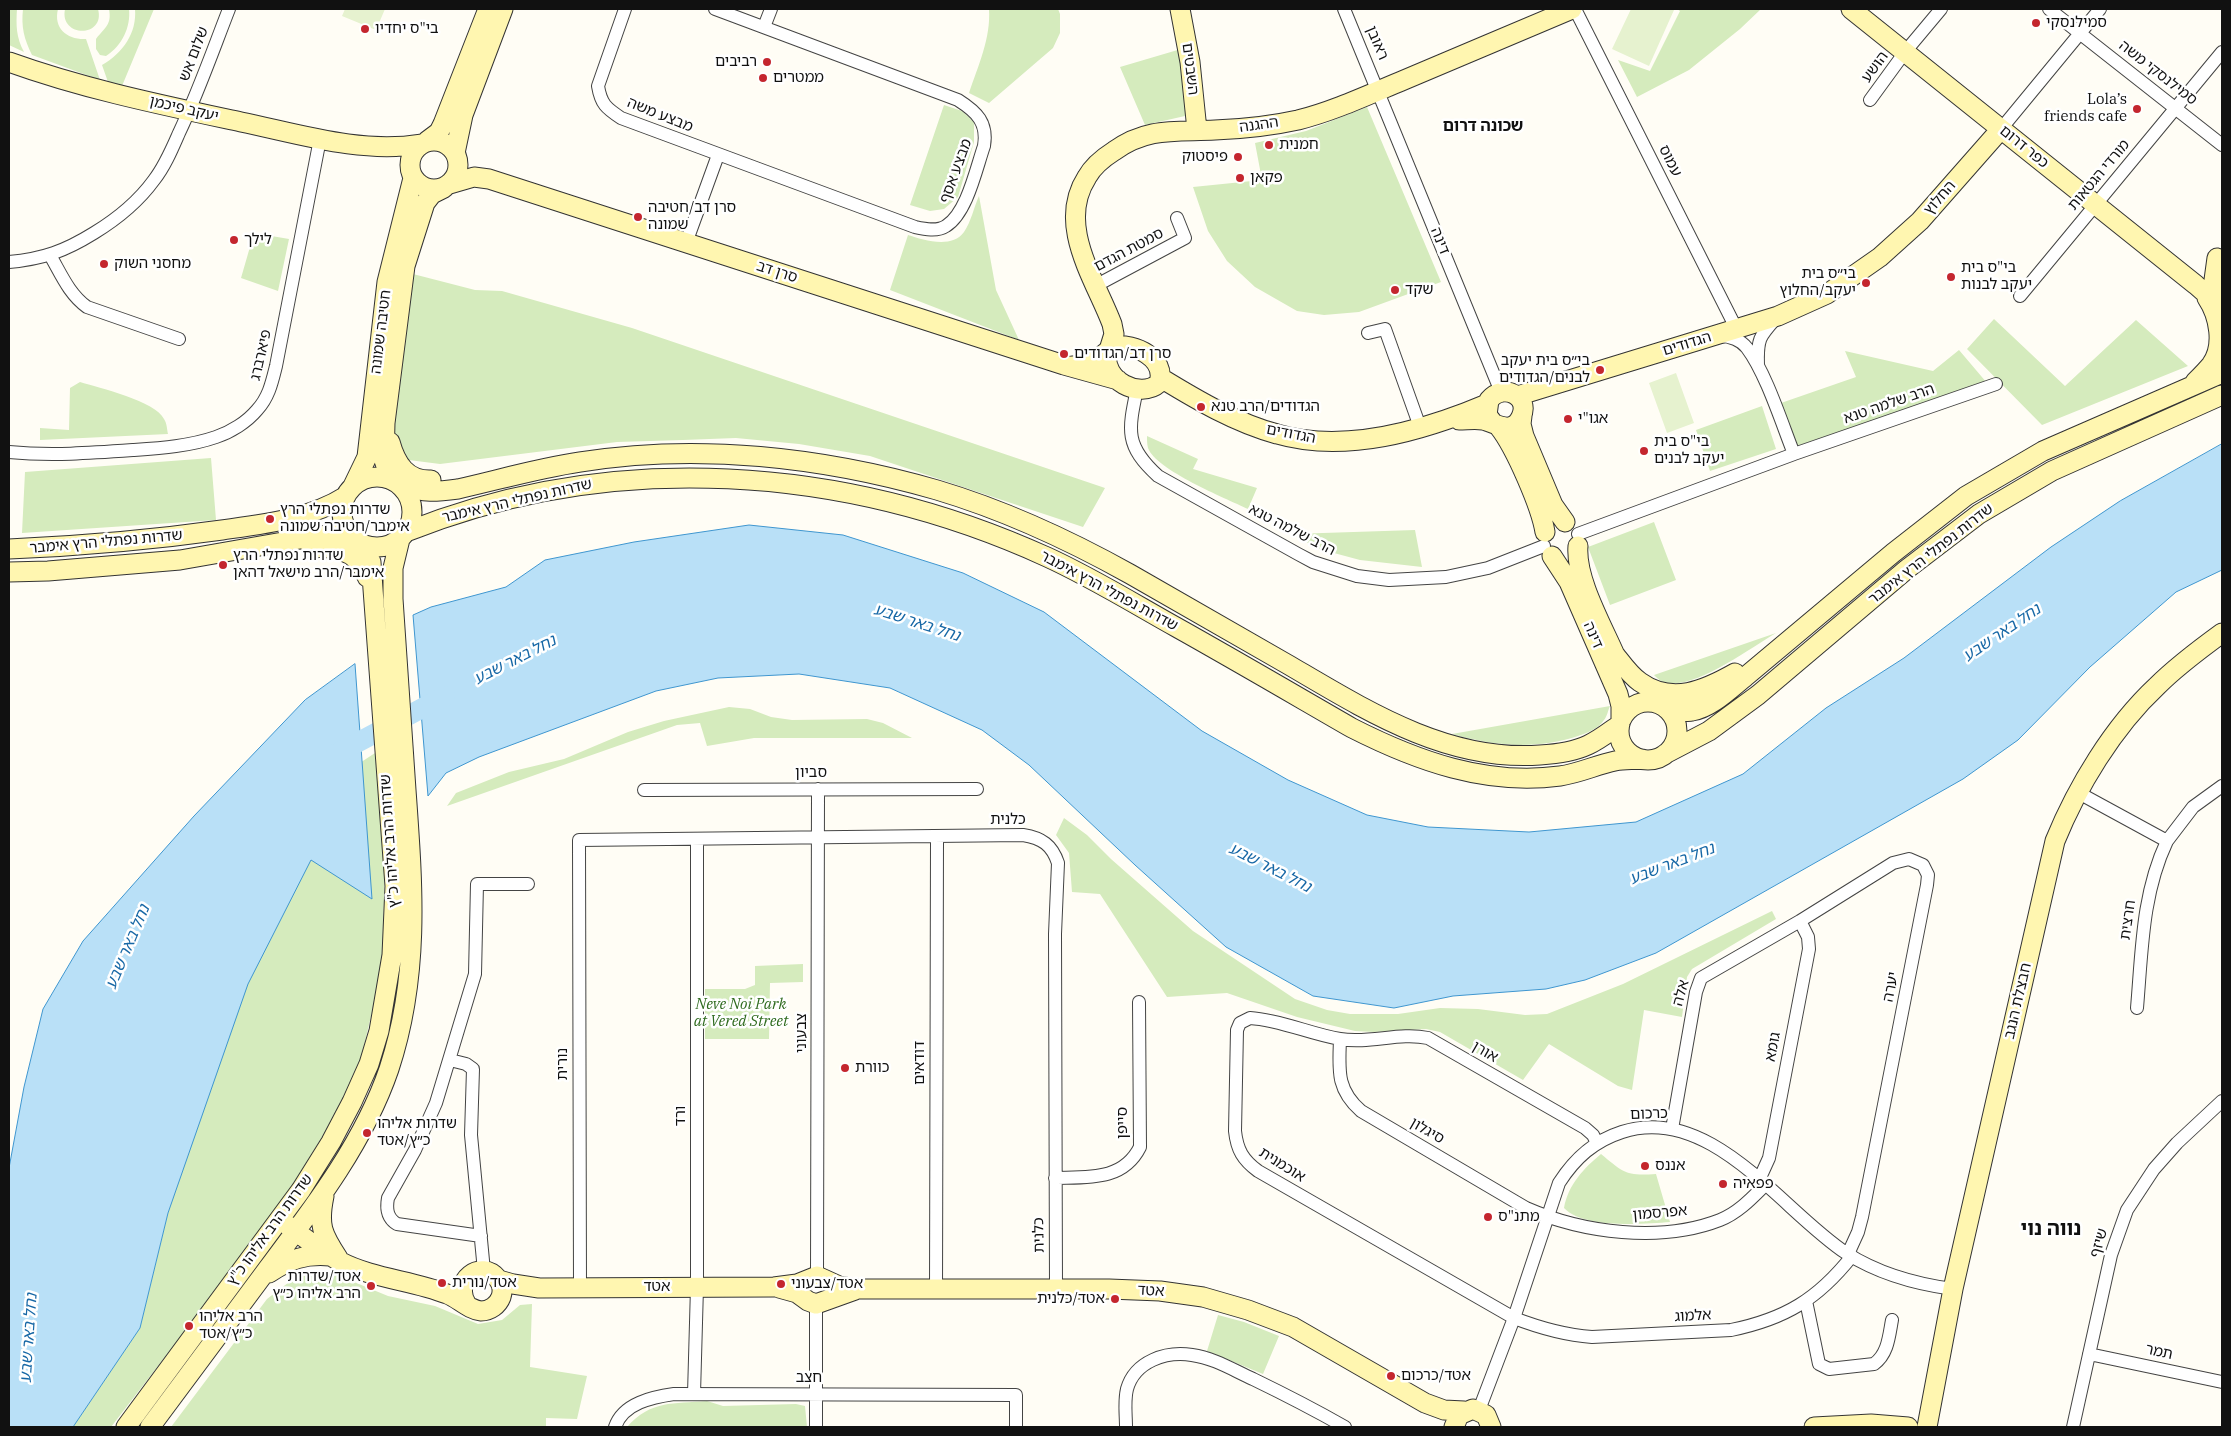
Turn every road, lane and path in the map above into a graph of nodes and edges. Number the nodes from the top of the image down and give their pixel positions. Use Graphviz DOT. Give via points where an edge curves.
graph roads {
  1 [pos="229,9"];
  2 [pos="488,9"];
  3 [pos="503,9"];
  4 [pos="625,9"];
  5 [pos="715,9"];
  6 [pos="771,9"];
  7 [pos="1180,9"];
  8 [pos="1344,9"];
  9 [pos="1573,9"];
  10 [pos="1851,9"];
  11 [pos="1941,9"];
  12 [pos="2049,9"];
  13 [pos="2100,9"];
  14 [pos="764,27"];
  15 [pos="2080,33"];
  16 [pos="1905,52"];
  17 [pos="2222,52"];
  18 [pos="9,62"];
  19 [pos="1379,90"];
  20 [pos="1870,100"];
  21 [pos="2176,108"];
  22 [pos="190,111"];
  23 [pos="2001,129"];
  24 [pos="1197,130"];
  25 [pos="320,139"];
  26 [pos="424,143"];
  27 [pos="362,145"];
  28 [pos="2222,145"];
  29 [pos="718,155"];
  30 [pos="457,156"];
  31 [pos="412,175"];
  32 [pos="489,179"];
  33 [pos="447,186"];
  34 [pos="2096,204"];
  35 [pos="1177,218"];
  36 [pos="686,243"];
  37 [pos="50,255"];
  38 [pos="2220,255"];
  39 [pos="9,262"];
  40 [pos="1095,286"];
  41 [pos="2201,290"];
  42 [pos="2020,296"];
  43 [pos="2222,304"];
  44 [pos="2222,308"];
  45 [pos="1109,315"];
  46 [pos="2222,315"];
  47 [pos="1778,316"];
  48 [pos="1736,328"];
  49 [pos="1368,333"];
  50 [pos="179,339"];
  51 [pos="1705,339"];
  52 [pos="1132,346"];
  53 [pos="1108,352"];
  54 [pos="1064,365"];
  55 [pos="1758,365"];
  56 [pos="2222,372"];
  57 [pos="1161,378"];
  58 [pos="1118,380"];
  59 [pos="1996,384"];
  60 [pos="1553,386"];
  61 [pos="2189,388"];
  62 [pos="1137,390"];
  63 [pos="2222,395"];
  64 [pos="1502,397"];
  65 [pos="1522,415"];
  66 [pos="386,423"];
  67 [pos="1425,426"];
  68 [pos="1497,426"];
  69 [pos="9,452"];
  70 [pos="1794,454"];
  71 [pos="530,472"];
  72 [pos="397,483"];
  73 [pos="350,491"];
  74 [pos="1574,534"];
  75 [pos="403,536"];
  76 [pos="354,538"];
  77 [pos="1547,545"];
  78 [pos="9,549"];
  79 [pos="230,553"];
  80 [pos="9,572"];
  81 [pos="373,602"];
  82 [pos="2222,633"];
  83 [pos="1788,642"];
  84 [pos="1616,656"];
  85 [pos="1658,704"];
  86 [pos="1620,722"];
  87 [pos="1665,754"];
  88 [pos="1642,759"];
  89 [pos="2222,786"];
  90 [pos="818,789"];
  91 [pos="977,789"];
  92 [pos="644,790"];
  93 [pos="2077,792"];
  94 [pos="937,837"];
  95 [pos="818,838"];
  96 [pos="697,839"];
  97 [pos="579,840"];
  98 [pos="2166,841"];
  99 [pos="528,884"];
  100 [pos="1800,921"];
  101 [pos="1139,1002"];
  102 [pos="2137,1008"];
  103 [pos="1340,1039"];
  104 [pos="450,1060"];
  105 [pos="2222,1102"];
  106 [pos="1672,1129"];
  107 [pos="1597,1143"];
  108 [pos="1055,1178"];
  109 [pos="1762,1182"];
  110 [pos="325,1190"];
  111 [pos="1547,1216"];
  112 [pos="279,1220"];
  113 [pos="295,1231"];
  114 [pos="481,1236"];
  115 [pos="1850,1255"];
  116 [pos="335,1259"];
  117 [pos="483,1276"];
  118 [pos="817,1278"];
  119 [pos="260,1279"];
  120 [pos="425,1287"];
  121 [pos="697,1287"];
  122 [pos="774,1287"];
  123 [pos="539,1288"];
  124 [pos="580,1288"];
  125 [pos="864,1289"];
  126 [pos="936,1289"];
  127 [pos="1056,1289"];
  128 [pos="1953,1289"];
  129 [pos="815,1301"];
  130 [pos="1806,1301"];
  131 [pos="498,1303"];
  132 [pos="467,1305"];
  133 [pos="1514,1318"];
  134 [pos="1892,1320"];
  135 [pos="2089,1354"];
  136 [pos="2222,1382"];
  137 [pos="694,1394"];
  138 [pos="816,1394"];
  139 [pos="1414,1397"];
  140 [pos="1484,1420"];
  141 [pos="126,1427"];
  142 [pos="150,1427"];
  143 [pos="615,1427"];
  144 [pos="816,1427"];
  145 [pos="1016,1427"];
  146 [pos="1126,1427"];
  147 [pos="1345,1427"];
  148 [pos="1449,1427"];
  149 [pos="1454,1427"];
  150 [pos="1814,1427"];
  151 [pos="1908,1427"];
  152 [pos="1927,1427"];
  153 [pos="2073,1427"];
  1 -- 22 [label="street, שלום אש"];
  2 -- 26 [label="street" via="443,124 439,132"];
  3 -- 30 [label="street" via="463,115"];
  4 -- 29 [label="street, מבצע משה" via="598,86 600,99 621,118"];
  5 -- 14 [label="street"];
  6 -- 14 [label="street"];
  7 -- 24 [label="street, השבטים" via="1190,62"];
  8 -- 19 [label="street, ראובן"];
  9 -- 19 [label="street, ההגנה"];
  9 -- 48 [label="street, עמוס"];
  10 -- 16 [label="street, כפר דרום"];
  11 -- 16 [label="street, הושע"];
  12 -- 15 [label="street, סמילנסקי משה"];
  13 -- 15 [label="street, החלוץ"];
  14 -- 29 [label="street, מבצע אסף" via="958,100 978,114 986,136 964,203 960,212 944,227 915,227"];
  15 -- 21 [label="street, סמילנסקי משה"];
  15 -- 23 [label="street, החלוץ"];
  16 -- 20 [label="street, הושע"];
  16 -- 23 [label="street, כפר דרום"];
  17 -- 21 [label="street, מורדי הגטאות"];
  18 -- 22 [label="street, יעקב פיכמן" via="74,84"];
  19 -- 24 [label="street, ההגנה" via="1299,119 1239,128"];
  19 -- 64 [label="street, דינה"];
  21 -- 28 [label="street, סמילנסקי משה"];
  21 -- 34 [label="street, מורדי הגטאות"];
  22 -- 25 [label="street, יעקב פיכמן"];
  22 -- 37 [label="street, שלום אש" via="166,162 142,194 104,227"];
  23 -- 34 [label="street, כפר דרום"];
  23 -- 47 [label="street, החלוץ" via="1920,221 1880,257 1827,294"];
  24 -- 40 [label="street, ההגנה" via="1156,132 1136,138 1105,157 1086,178 1078,203 1076,227"];
  25 -- 27 [label="street, יעקב פיכמן"];
  25 -- 69 [label="street, פיארברג" via="276,366 265,400 256,412 244,423 216,437 174,447 62,454"];
  26 -- 27 [label="street, יעקב פיכמן" via="401,147"];
  26 -- 30 [label="street" via="440,141"];
  26 -- 31 [label="street" via="412,153 409,165"];
  27 -- 31 [label="street, יעקב פיכמן" via="401,163"];
  29 -- 36 [label="street"];
  30 -- 32 [label="street, סרן דב"];
  30 -- 33 [label="street" via="457,172"];
  31 -- 33 [label="street" via="427,188"];
  31 -- 73 [label="street, חטיבה שמונה" via="387,282 367,457"];
  32 -- 33 [label="street, סרן דב" via="474,178"];
  32 -- 36 [label="street, סרן דב"];
  33 -- 66 [label="street, חטיבה שמונה" via="432,194 425,203 405,266"];
  34 -- 41 [label="street, כפר דרום"];
  34 -- 42 [label="street, מורדי הגטאות"];
  35 -- 40 [label="street, סמטת הגדם" via="1185,238"];
  36 -- 54 [label="street, סרן דב"];
  37 -- 39 [label="street, שלום אש"];
  37 -- 50 [label="street" via="68,290 87,307"];
  38 -- 41 [label="street"];
  38 -- 43 [label="street" via="2214,280"];
  40 -- 45 [label="street, ההגנה"];
  41 -- 44 [label="street, כפר דרום"];
  41 -- 46 [label="street, כפר דרום"];
  41 -- 61 [label="street" via="2217,321 2219,342 2211,365"];
  45 -- 52 [label="street, ההגנה"];
  45 -- 53 [label="street, ההגנה" via="1114,334"];
  47 -- 48 [label="street, החלוץ"];
  47 -- 55 [label="street" via="1760,336"];
  48 -- 51 [label="street, הגדודים"];
  49 -- 67 [label="street" via="1385,329"];
  51 -- 55 [label="street" via="1723,336 1736,339 1746,346"];
  51 -- 60 [label="street, הגדודים"];
  52 -- 53 [label="street" via="1122,345"];
  52 -- 57 [label="street" via="1155,362"];
  53 -- 54 [label="street, סרן דב" via="1098,361 1086,365"];
  53 -- 58 [label="street" via="1108,366"];
  54 -- 58 [label="street, סרן דב"];
  55 -- 70 [label="street"];
  56 -- 61 [label="street, שדרות נפתלי הרץ אימבר"];
  57 -- 62 [label="street" via="1149,390"];
  57 -- 67 [label="street, הגדודים" via="1245,423 1294,438 1354,440"];
  58 -- 62 [label="street"];
  59 -- 70 [label="street, הרב שלמה טנא"];
  60 -- 64 [label="street, הגדודים"];
  60 -- 65 [label="street, הגדודים" via="1537,397"];
  61 -- 83 [label="street, שדרות נפתלי הרץ אימבר" via="2043,451 1966,496"];
  62 -- 77 [label="street, הרב שלמה טנא" via="1130,433 1142,462 1158,476 1313,562 1361,576 1421,580 1488,568"];
  63 -- 87 [label="street, שדרות נפתלי הרץ אימבר" via="2052,471 1979,514 1907,569 1758,695 1709,731"];
  64 -- 65 [label="street" via="1522,404"];
  64 -- 67 [label="street, הגדודים"];
  64 -- 68 [label="street" via="1487,415"];
  65 -- 68 [label="street" via="1510,427"];
  65 -- 74 [label="street, דינה" via="1524,436 1553,505"];
  66 -- 71 [label="street" via="398,464 416,480"];
  66 -- 72 [label="street, חטיבה שמונה" via="384,460"];
  67 -- 68 [label="street, הגדודים" via="1472,419"];
  68 -- 77 [label="street, דינה" via="1510,442 1541,518"];
  70 -- 74 [label="street, הרב שלמה טנא"];
  71 -- 72 [label="street, שדרות נפתלי הרץ אימבר" via="438,491 422,492"];
  71 -- 86 [label="street, שדרות נפתלי הרץ אימבר" via="591,460 720,454 804,462 879,475 978,504 1063,540 1130,574 1363,708 1430,739 1500,755 1531,756 1572,751 1588,745"];
  72 -- 73 [label="street" via="372,477"];
  72 -- 75 [label="street" via="408,494 413,513"];
  73 -- 76 [label="street" via="342,515"];
  73 -- 78 [label="street, שדרות נפתלי הרץ אימבר" via="328,507 246,527 177,537"];
  74 -- 77 [label="street" via="1553,524"];
  74 -- 77 [label="street" via="1572,555 1557,558"];
  74 -- 84 [label="street, דינה" via="1582,578"];
  75 -- 76 [label="street" via="390,545 380,547 369,546"];
  75 -- 88 [label="street, שדרות נפתלי הרץ אימבר" via="462,511 584,484 720,477 835,489 931,512 1046,556 1112,590 1352,728 1423,760 1461,771 1531,778 1578,773 1617,760"];
  75 -- 110 [label="street, שדרות הרב אליהו כ\"ץ" via="393,568 392,599 409,836 412,957 399,1036 388,1071 349,1152"];
  76 -- 79 [label="street, שדרות נפתלי הרץ אימבר" via="317,536"];
  76 -- 81 [label="street, שדרות הרב אליהו כ\"ץ" via="371,562"];
  77 -- 86 [label="street, דינה" via="1569,582 1618,694"];
  79 -- 80 [label="street, שדרות נפתלי הרץ אימבר" via="180,560"];
  79 -- 81 [label="street" via="333,547 356,558 364,566"];
  81 -- 112 [label="street, שדרות הרב אליהו כ\"ץ" via="396,886 392,955 380,1031 369,1064 336,1134"];
  82 -- 93 [label="street, חבצלת הנגב" via="2156,686 2134,710"];
  83 -- 84 [label="street" via="1721,681 1675,695 1638,682"];
  83 -- 85 [label="street, שדרות נפתלי הרץ אימבר" via="1745,678 1701,708 1691,712"];
  84 -- 85 [label="street, דינה" via="1629,685 1642,698"];
  85 -- 86 [label="street" via="1636,704"];
  85 -- 87 [label="street" via="1672,714 1677,731 1672,748"];
  86 -- 88 [label="street" via="1621,743 1633,756"];
  87 -- 88 [label="street" via="1650,760"];
  89 -- 98 [label="street, חרצית" via="2193,807"];
  90 -- 91 [label="street, סביון"];
  90 -- 92 [label="street, סביון"];
  90 -- 95 [label="street, צבעוני"];
  93 -- 98 [label="street"];
  93 -- 128 [label="street, חבצלת הנגב" via="2055,841 2048,866"];
  94 -- 95 [label="street, כלנית"];
  94 -- 108 [label="street, כלנית" via="1024,835 1043,841 1055,854 1058,873"];
  94 -- 126 [label="street, דודאים"];
  95 -- 96 [label="street, כלנית"];
  95 -- 118 [label="street, צבעוני"];
  96 -- 97 [label="street, כלנית"];
  96 -- 121 [label="street, ורד"];
  97 -- 124 [label="street, נורית"];
  98 -- 102 [label="street, חרצית" via="2146,908"];
  99 -- 104 [label="street" via="476,884 475,974"];
  100 -- 106 [label="street, אלה" via="1701,978"];
  100 -- 109 [label="street, גומא" via="1808,937 1809,949"];
  100 -- 115 [label="street, יערה" via="1901,860 1916,861 1923,865 1928,875 1862,1217"];
  101 -- 108 [label="street, סייפן" via="1140,1147 1128,1164 1118,1170 1100,1176"];
  103 -- 107 [label="street, אורן" via="1428,1038 1584,1128"];
  103 -- 111 [label="street, סיגלון" via="1340,1078 1348,1098 1361,1111 1526,1208"];
  103 -- 133 [label="street, אוכמנית" via="1258,1019 1240,1023 1235,1039 1235,1131 1242,1158 1258,1171"];
  104 -- 114 [label="street" via="473,1069 471,1135"];
  104 -- 114 [label="street" via="436,1104 388,1198 387,1212 392,1221 403,1226"];
  105 -- 135 [label="street, שיזף" via="2154,1169 2127,1210 2111,1255"];
  106 -- 107 [label="street, כרכום" via="1629,1130"];
  106 -- 109 [label="street, כרכום" via="1689,1133 1712,1145"];
  107 -- 111 [label="street, כרכום" via="1569,1168 1559,1183"];
  108 -- 127 [label="street, כלנית"];
  109 -- 111 [label="street, אפרסמון" via="1734,1213 1721,1220 1687,1228 1626,1232 1588,1227"];
  109 -- 115 [label="street, כרכום"];
  110 -- 113 [label="street, שדרות הרב אליהו כ\"ץ"];
  110 -- 116 [label="street" via="321,1224"];
  111 -- 133 [label="street, כרכום"];
  112 -- 113 [label="street, אטד"];
  112 -- 141 [label="street, שדרות הרב אליהו כ\"ץ"];
  113 -- 116 [label="street, אטד"];
  113 -- 119 [label="street, שדרות הרב אליהו כ\"ץ"];
  114 -- 117 [label="street"];
  115 -- 128 [label="street, כרכום" via="1907,1281"];
  115 -- 130 [label="street, אלמוג" via="1830,1283"];
  116 -- 119 [label="street" via="313,1255 295,1257"];
  116 -- 120 [label="street, אטד" via="376,1276"];
  117 -- 120 [label="street, אטד"];
  117 -- 123 [label="street, אטד"];
  117 -- 131 [label="street" via="502,1291"];
  117 -- 132 [label="street" via="464,1283 462,1293"];
  118 -- 122 [label="street, אטד"];
  118 -- 125 [label="street, אטד" via="839,1286"];
  118 -- 129 [label="street" via="830,1289"];
  119 -- 142 [label="street, שדרות הרב אליהו כ\"ץ"];
  120 -- 132 [label="street, אטד" via="448,1294"];
  121 -- 122 [label="street, אטד"];
  121 -- 124 [label="street, אטד"];
  121 -- 137 [label="street, ורד"];
  122 -- 129 [label="street, אטד"];
  123 -- 124 [label="street, אטד"];
  123 -- 131 [label="street, אטד" via="514,1292"];
  125 -- 126 [label="street, אטד"];
  125 -- 129 [label="street, אטד"];
  126 -- 127 [label="street, אטד"];
  127 -- 139 [label="street, אטד" via="1167,1292 1227,1302 1293,1327"];
  128 -- 152 [label="street, חבצלת הנגב"];
  129 -- 138 [label="street"];
  130 -- 133 [label="street, אלמוג" via="1785,1313 1739,1328 1632,1336 1570,1335"];
  130 -- 134 [label="street" via="1820,1364 1829,1369 1874,1364 1884,1355"];
  131 -- 132 [label="street" via="485,1311"];
  133 -- 140 [label="street, כרכום"];
  135 -- 136 [label="street, תמר"];
  135 -- 153 [label="street, שיזף"];
  137 -- 138 [label="street, חצב"];
  137 -- 143 [label="street, חצב" via="650,1398 633,1406"];
  138 -- 144 [label="street"];
  138 -- 145 [label="street, חצב" via="1016,1395"];
  139 -- 140 [label="street, אטד" via="1436,1408"];
  139 -- 148 [label="street, אטד"];
  140 -- 149 [label="street" via="1457,1417"];
  146 -- 147 [label="street" via="1127,1390 1137,1370 1155,1358 1178,1354 1218,1363"];
  150 -- 151 [label="street" via="1872,1424"];
}
